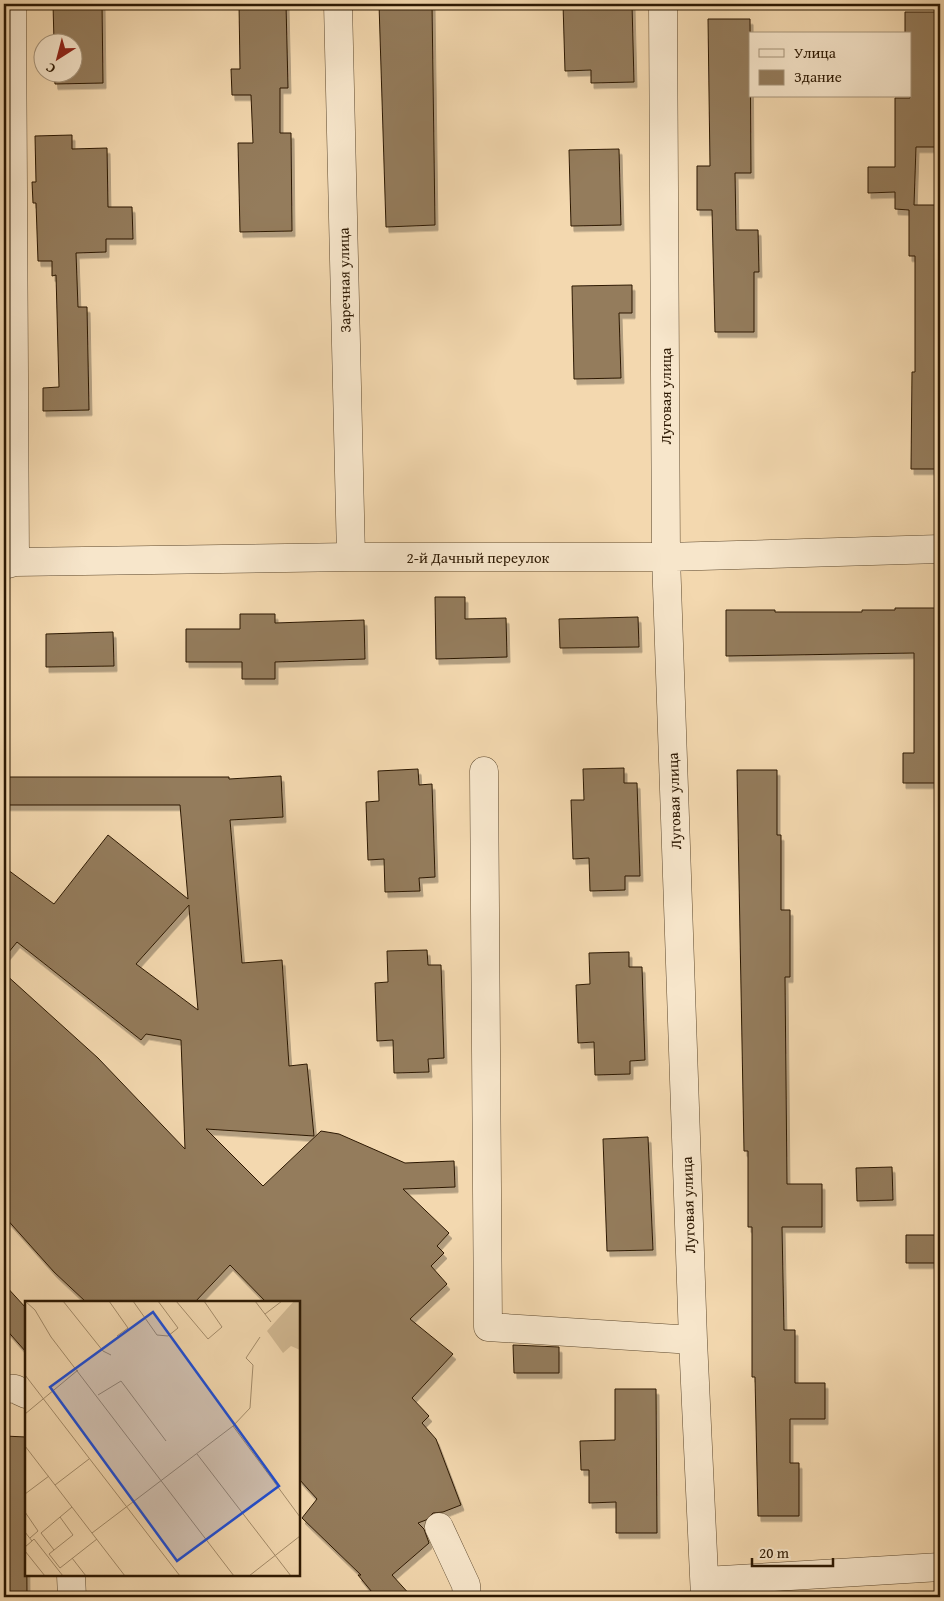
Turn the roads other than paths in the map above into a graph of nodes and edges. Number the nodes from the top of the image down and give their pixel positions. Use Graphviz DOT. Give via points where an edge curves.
graph roads {
  1 [pos="12,4"];
  2 [pos="338,4"];
  3 [pos="663,4"];
  4 [pos="940,549"];
  5 [pos="351,557"];
  6 [pos="666,557"];
  7 [pos="9,564"];
  8 [pos="484,771"];
  9 [pos="693,1340"];
  10 [pos="4,1388"];
  11 [pos="25,1394"];
  12 [pos="439,1527"];
  13 [pos="940,1567"];
  14 [pos="72,1576"];
  15 [pos="705,1589"];
  16 [pos="72,1597"];
  17 [pos="467,1597"];
  1 -- 7 [label="street"];
  2 -- 5 [label="street, Заречная улица"];
  3 -- 6 [label="street, Луговая улица"];
  4 -- 6 [label="street, 2-й Дачный переулок"];
  5 -- 6 [label="street, 2-й Дачный переулок"];
  5 -- 7 [label="street, 2-й Дачный переулок"];
  6 -- 9 [label="street, Луговая улица"];
  8 -- 9 [label="street" via="488,1327"];
  9 -- 15 [label="street, Луговая улица"];
  10 -- 11 [label="street"];
  12 -- 17 [label="street" via="466,1585"];
  13 -- 15 [label="street"];
  14 -- 16 [label="street"];
}
